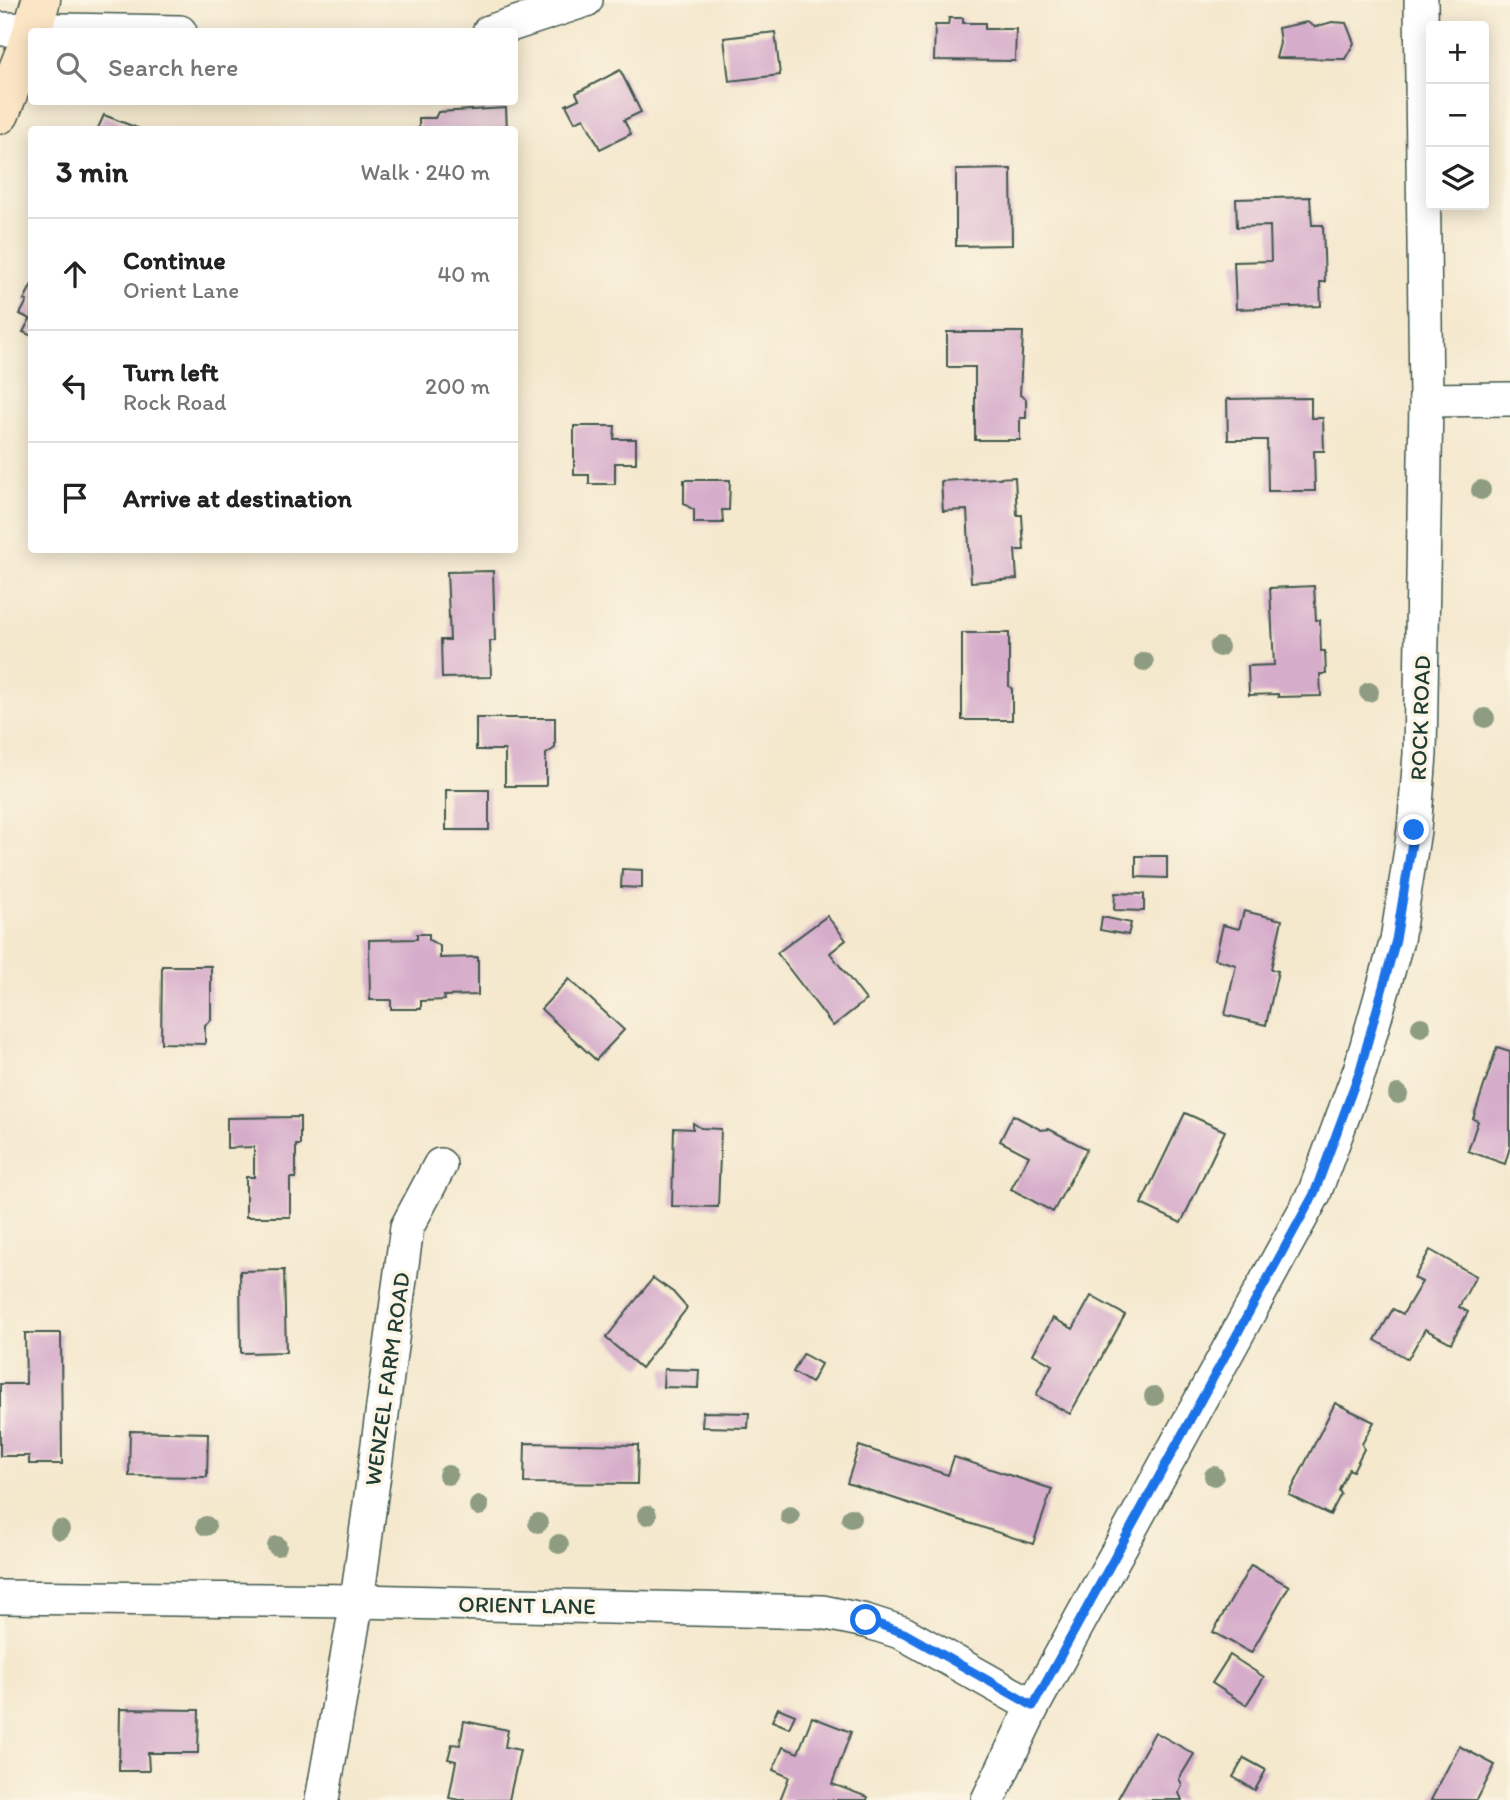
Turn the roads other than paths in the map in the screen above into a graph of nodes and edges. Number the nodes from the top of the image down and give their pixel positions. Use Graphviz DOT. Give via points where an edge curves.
graph roads {
  1 [pos="586,0"];
  2 [pos="1420,0"];
  3 [pos="28,25"];
  4 [pos="93,28"];
  5 [pos="501,28"];
  6 [pos="0,114"];
  7 [pos="1510,399"];
  8 [pos="1426,400"];
  9 [pos="440,1165"];
  10 [pos="0,1597"];
  11 [pos="358,1601"];
  12 [pos="1033,1706"];
  13 [pos="322,1800"];
  14 [pos="988,1800"];
  1 -- 5 [label="street"];
  2 -- 8 [label="street, ROCK ROAD"];
  3 -- 4 [label="street"];
  3 -- 6 [label="main road"];
  7 -- 8 [label="street"];
  8 -- 12 [label="street, ROCK ROAD" via="1419,786 1396,940 1360,1070 1314,1194"];
  9 -- 11 [label="street, WENZEL FARM ROAD" via="407,1227"];
  10 -- 11 [label="street, ORIENT LANE"];
  11 -- 12 [label="street, ORIENT LANE" via="822,1612 904,1633"];
  11 -- 13 [label="street, WENZEL FARM ROAD"];
  12 -- 14 [label="street, ROCK ROAD"];
}
